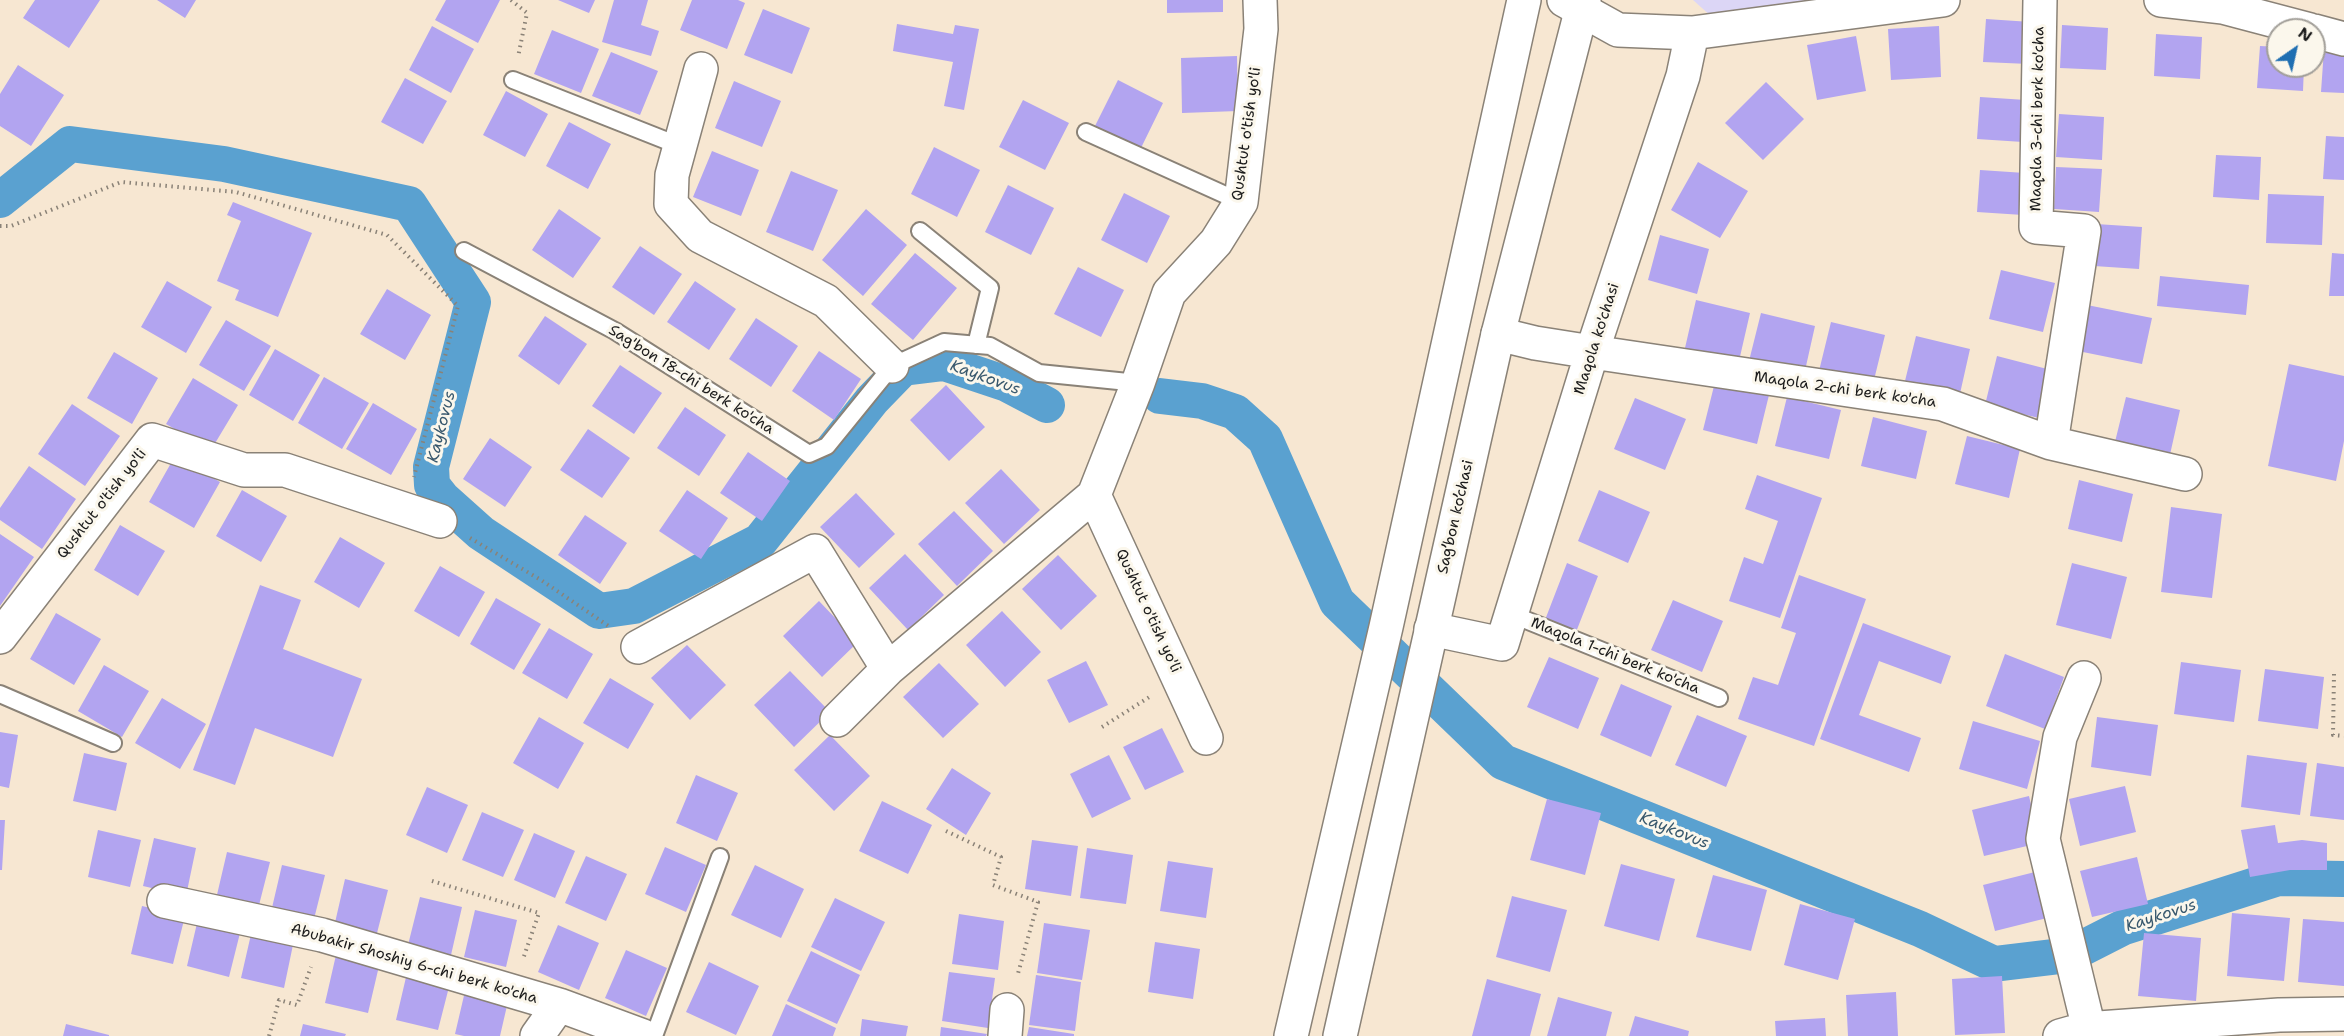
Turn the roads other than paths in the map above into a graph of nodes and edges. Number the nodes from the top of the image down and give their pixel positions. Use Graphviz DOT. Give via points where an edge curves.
graph roads {
  1 [pos="1260,0"];
  2 [pos="1524,0"];
  3 [pos="1943,0"];
  4 [pos="2040,0"];
  5 [pos="2161,0"];
  6 [pos="1576,4"];
  7 [pos="2266,18"];
  8 [pos="1692,33"];
  9 [pos="2326,34"];
  10 [pos="2344,39"];
  11 [pos="701,69"];
  12 [pos="513,80"];
  13 [pos="1086,132"];
  14 [pos="680,146"];
  15 [pos="1241,202"];
  16 [pos="920,231"];
  17 [pos="464,251"];
  18 [pos="1498,334"];
  19 [pos="976,345"];
  20 [pos="1592,352"];
  21 [pos="892,366"];
  22 [pos="1138,383"];
  23 [pos="2051,443"];
  24 [pos="2185,474"];
  25 [pos="1094,495"];
  26 [pos="440,521"];
  27 [pos="1506,629"];
  28 [pos="0,637"];
  29 [pos="1428,642"];
  30 [pos="638,647"];
  31 [pos="888,669"];
  32 [pos="2084,678"];
  33 [pos="0,694"];
  34 [pos="1719,698"];
  35 [pos="837,720"];
  36 [pos="1206,738"];
  37 [pos="113,743"];
  38 [pos="720,857"];
  39 [pos="164,901"];
  40 [pos="559,1005"];
  41 [pos="2344,1014"];
  42 [pos="2074,1033"];
  43 [pos="537,1036"];
  44 [pos="643,1036"];
  45 [pos="654,1036"];
  46 [pos="1291,1036"];
  47 [pos="1340,1036"];
  1 -- 15 [label="street, Qushtut o'tish yo'li" via="1262,29"];
  2 -- 46 [label="street"];
  3 -- 8 [label="street"];
  4 -- 23 [label="street, Maqola 3-chi berk ko'cha" via="2036,227 2084,231"];
  5 -- 7 [label="street" via="2223,6"];
  6 -- 8 [label="street" via="1618,30"];
  6 -- 18 [label="street, Sag’bon ko’chasi"];
  8 -- 20 [label="street, Maqola ko'chasi" via="1683,76"];
  9 -- 10 [label="street"];
  11 -- 14 [label="street"];
  12 -- 14 [label="lane"];
  13 -- 15 [label="lane"];
  14 -- 21 [label="street" via="672,175 671,204 700,236 826,301"];
  15 -- 22 [label="street, Qushtut o'tish yo'li" via="1216,242 1169,293"];
  16 -- 19 [label="lane" via="990,288"];
  17 -- 21 [label="lane, Sag'bon 18-chi berk ko'cha" via="615,331 809,454 826,446"];
  18 -- 20 [label="street, Maqola 2-chi berk ko'cha"];
  18 -- 29 [label="street, Sag’bon ko’chasi"];
  19 -- 21 [label="lane" via="944,342"];
  19 -- 22 [label="lane" via="990,346 1039,373"];
  20 -- 23 [label="street, Maqola 2-chi berk ko'cha" via="1943,404"];
  20 -- 27 [label="street, Maqola ko'chasi"];
  22 -- 25 [label="street, Qushtut o'tish yo'li"];
  23 -- 24 [label="street, Maqola 2-chi berk ko'cha"];
  25 -- 31 [label="street"];
  25 -- 36 [label="street, Qushtut o'tish yo'li"];
  26 -- 28 [label="street, Qushtut o'tish yo'li" via="285,470 244,470 152,440"];
  27 -- 29 [label="street"];
  27 -- 34 [label="lane, Maqola 1-chi berk ko'cha"];
  29 -- 47 [label="street, Sag’bon ko’chasi"];
  30 -- 31 [label="street" via="815,551"];
  31 -- 35 [label="street"];
  32 -- 42 [label="street" via="2060,737 2043,839 2071,953"];
  33 -- 37 [label="lane"];
  38 -- 45 [label="lane"];
  39 -- 40 [label="street, Abubakir Shoshiy 6-chi berk ko'cha" via="322,935"];
  40 -- 43 [label="street, Abubakir Shoshiy 6-chi berk ko'cha"];
  40 -- 44 [label="street, Abubakir Shoshiy 6-chi berk ko'cha"];
  41 -- 42 [label="street" via="2279,1015"];
}
